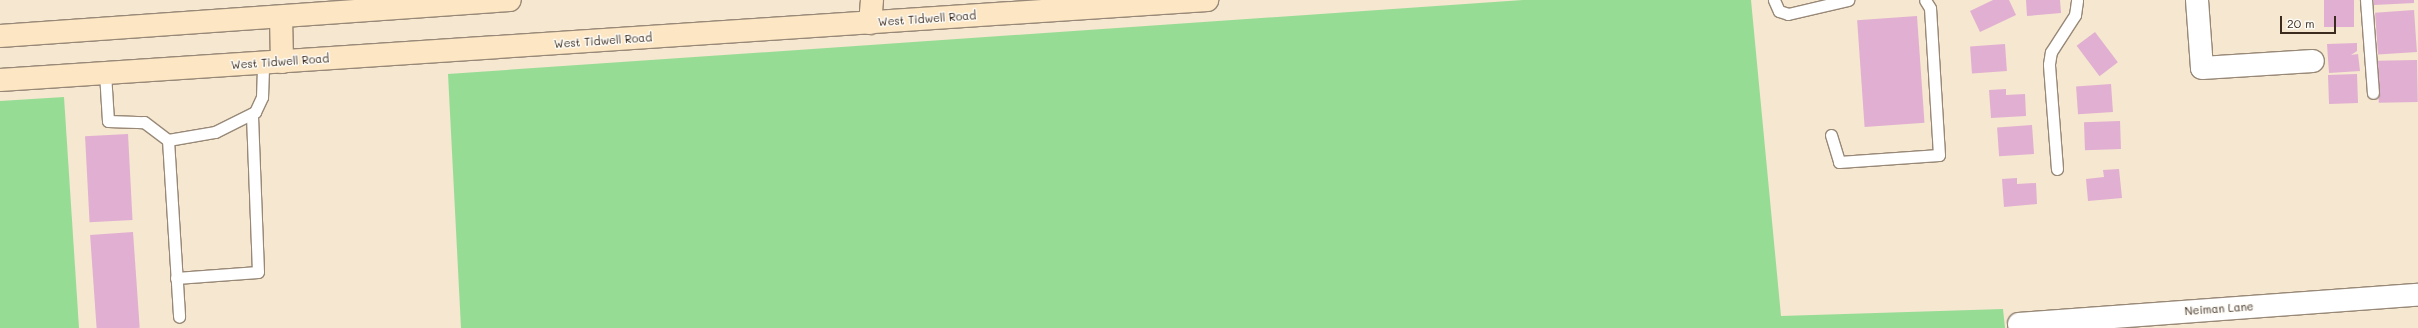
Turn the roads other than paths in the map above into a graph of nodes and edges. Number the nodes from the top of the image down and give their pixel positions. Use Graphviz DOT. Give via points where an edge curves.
graph roads {
  1 [pos="510,0"];
  2 [pos="872,0"];
  3 [pos="1207,0"];
  4 [pos="1774,0"];
  5 [pos="1848,0"];
  6 [pos="1925,0"];
  7 [pos="2077,0"];
  8 [pos="2197,0"];
  9 [pos="2366,0"];
  10 [pos="281,17"];
  11 [pos="870,23"];
  12 [pos="0,36"];
  13 [pos="2313,61"];
  14 [pos="272,63"];
  15 [pos="105,73"];
  16 [pos="0,80"];
  17 [pos="2373,93"];
  18 [pos="252,114"];
  19 [pos="1831,135"];
  20 [pos="168,140"];
  21 [pos="2057,169"];
  22 [pos="176,278"];
  23 [pos="2418,295"];
  24 [pos="179,317"];
  25 [pos="2019,324"];
  1 -- 10 [label="main road"];
  2 -- 11 [label="main road"];
  3 -- 11 [label="main road, West Tidwell Road"];
  4 -- 5 [label="lane" via="1779,11 1788,14"];
  6 -- 19 [label="lane" via="1930,8 1939,155 1839,162"];
  7 -- 21 [label="lane" via="2075,15 2051,52 2049,64"];
  8 -- 13 [label="street" via="2202,68"];
  9 -- 17 [label="lane"];
  10 -- 12 [label="main road"];
  10 -- 14 [label="main road"];
  11 -- 14 [label="main road, West Tidwell Road"];
  14 -- 15 [label="main road, West Tidwell Road"];
  14 -- 18 [label="lane" via="262,97"];
  15 -- 16 [label="main road, West Tidwell Road"];
  15 -- 20 [label="lane" via="108,121 144,122"];
  18 -- 20 [label="lane" via="215,132"];
  18 -- 22 [label="lane" via="258,272"];
  20 -- 22 [label="lane"];
  22 -- 24 [label="lane"];
  23 -- 25 [label="street, Neiman Lane"];
}
